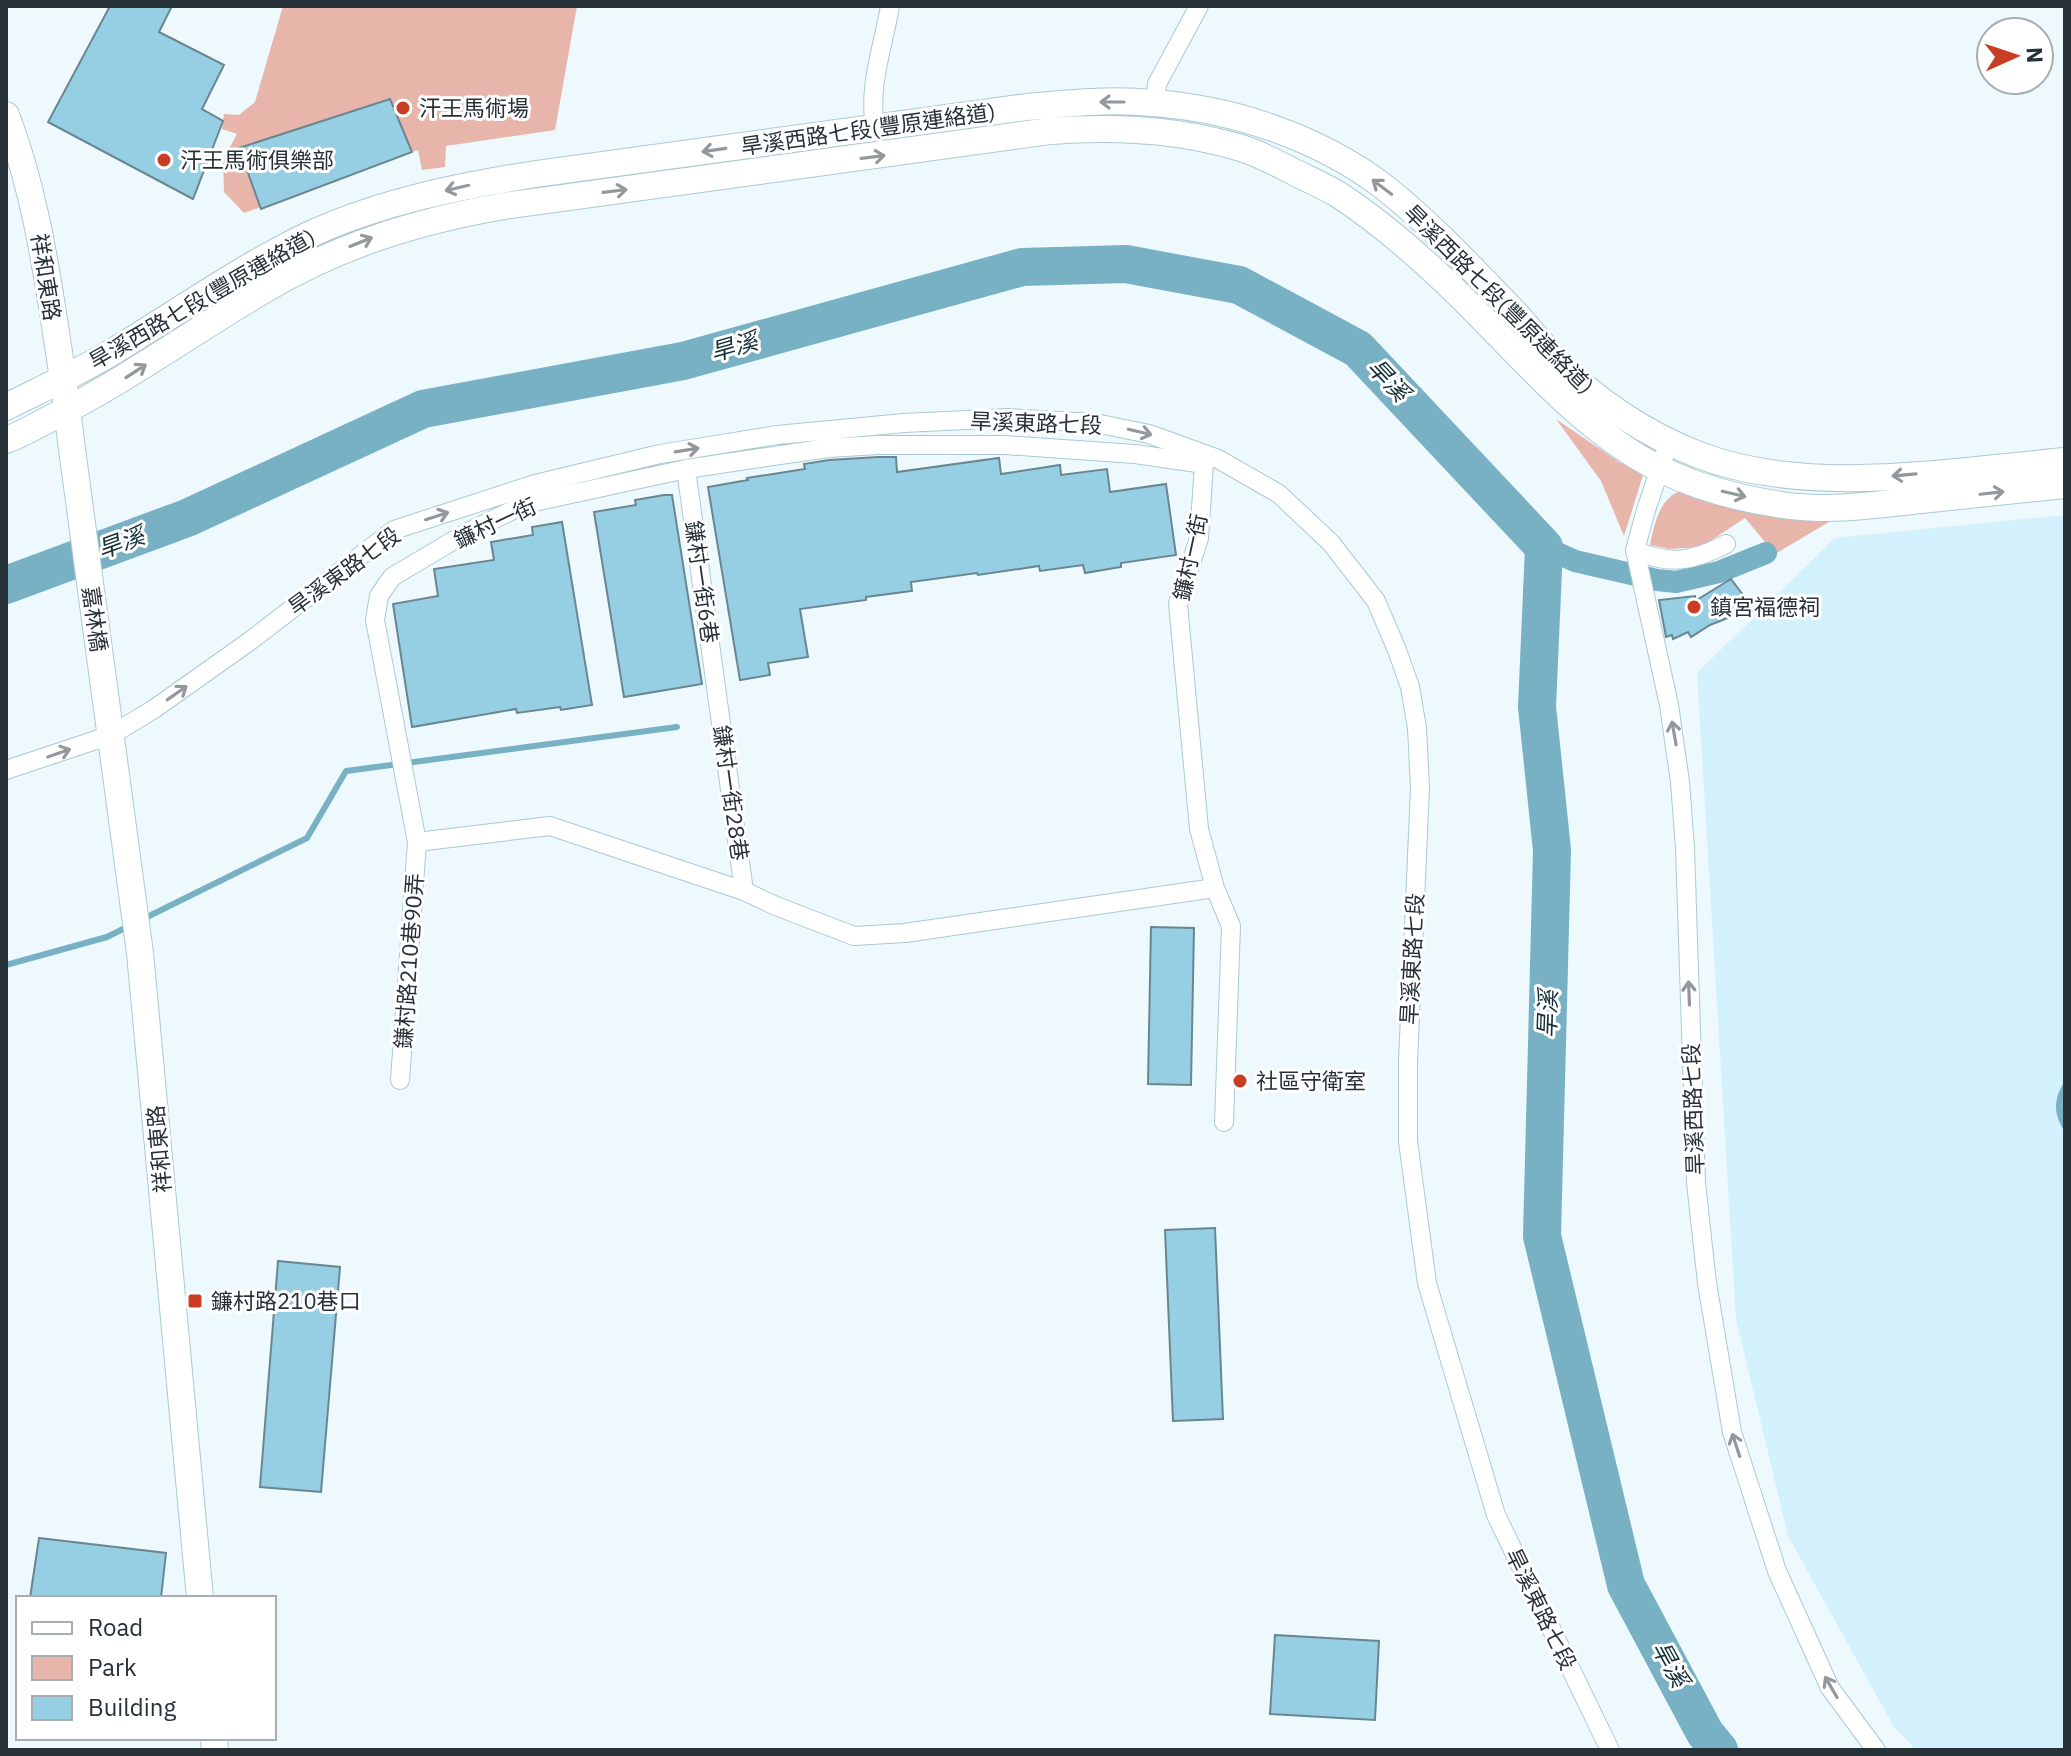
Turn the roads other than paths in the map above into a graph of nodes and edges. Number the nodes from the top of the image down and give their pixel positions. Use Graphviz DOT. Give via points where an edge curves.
graph roads {
  1 [pos="890,6"];
  2 [pos="1199,6"];
  3 [pos="1155,103"];
  4 [pos="6,115"];
  5 [pos="875,128"];
  6 [pos="64,379"];
  7 [pos="6,407"];
  8 [pos="68,410"];
  9 [pos="6,440"];
  10 [pos="71,442"];
  11 [pos="1669,442"];
  12 [pos="2065,461"];
  13 [pos="686,469"];
  14 [pos="1660,469"];
  15 [pos="2065,485"];
  16 [pos="1726,544"];
  17 [pos="1636,557"];
  18 [pos="718,696"];
  19 [pos="107,701"];
  20 [pos="111,735"];
  21 [pos="6,770"];
  22 [pos="417,842"];
  23 [pos="1215,888"];
  24 [pos="744,891"];
  25 [pos="400,1080"];
  26 [pos="1224,1122"];
  27 [pos="200,1596"];
  28 [pos="1610,1750"];
  29 [pos="1876,1750"];
  1 -- 5 [label="street" via="872,95"];
  2 -- 3 [label="street" via="1157,84"];
  3 -- 5 [label="street, 旱溪西路七段(豐原連絡道), one-way" via="1080,102"];
  11 -- 3 [label="street, 旱溪西路七段(豐原連絡道), one-way" via="1573,376 1441,238 1383,187 1280,132 1219,113"];
  4 -- 6 [label="street, 祥和東路" via="36,213"];
  5 -- 6 [label="street, 旱溪西路七段(豐原連絡道), one-way" via="536,174 406,200 316,232 271,255"];
  6 -- 7 [label="street, 旱溪西路七段(豐原連絡道)"];
  6 -- 8 [label="street, 祥和東路"];
  8 -- 9 [label="street, 旱溪西路七段(豐原連絡道)"];
  8 -- 10 [label="street, 祥和東路"];
  8 -- 14 [label="street, 旱溪西路七段(豐原連絡道), one-way" via="312,264 375,237 434,221 504,206 1050,131 1123,128 1242,148 1338,194 1458,293 1574,410"];
  10 -- 19 [label="street, 嘉林橋"];
  12 -- 11 [label="street, 旱溪西路七段(豐原連絡道), one-way" via="1834,478 1748,470"];
  11 -- 14 [label="street, 旱溪西路七段"];
  13 -- 18 [label="street, 鎌村一街6巷"];
  13 -- 22 [label="street, 鐮村一街" via="525,504 392,577 379,596 375,620"];
  13 -- 23 [label="street, 鐮村一街" via="878,445 1005,445 1204,464 1199,538 1178,604 1199,829"];
  14 -- 15 [label="street, 旱溪西路七段(豐原連絡道), one-way" via="1727,493 1802,507"];
  14 -- 17 [label="street, 旱溪西路七段"];
  16 -- 17 [label="street" via="1679,560"];
  29 -- 17 [label="street, 旱溪西路七段, one-way" via="1830,1688 1777,1571 1732,1432 1696,1183 1680,782"];
  18 -- 24 [label="street, 鎌村一街28巷"];
  19 -- 20 [label="street, 祥和東路"];
  21 -- 20 [label="street, 旱溪東路七段, one-way"];
  20 -- 27 [label="street, 祥和東路" via="140,953"];
  20 -- 28 [label="street, 旱溪東路七段, one-way" via="250,641 394,530 535,484 660,454 777,435 904,423 1008,418 1095,423 1149,434 1218,459 1279,494 1331,543 1376,601 1410,687 1420,788 1408,1141 1427,1283 1496,1515"];
  22 -- 24 [label="street" via="550,826"];
  22 -- 25 [label="street, 鎌村路210巷90弄"];
  23 -- 24 [label="street" via="854,936"];
  23 -- 26 [label="street" via="1231,926"];
}
